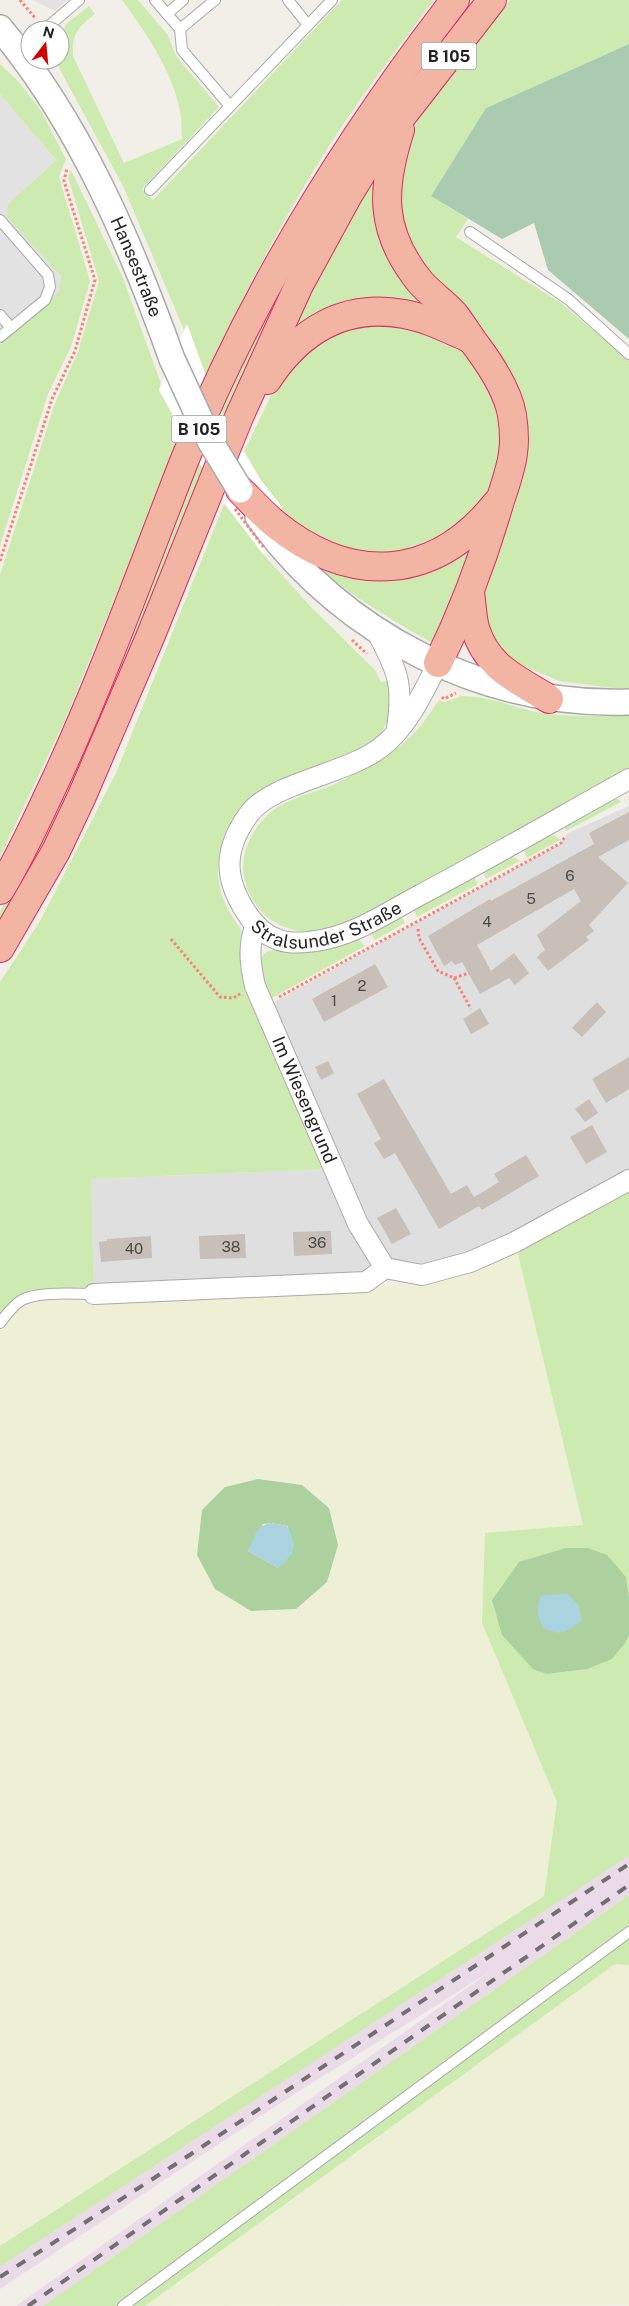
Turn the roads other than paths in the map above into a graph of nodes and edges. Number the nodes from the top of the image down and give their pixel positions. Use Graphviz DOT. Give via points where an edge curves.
graph roads {
  1 [pos="79,0"];
  2 [pos="155,0"];
  3 [pos="183,0"];
  4 [pos="215,0"];
  5 [pos="332,0"];
  6 [pos="455,0"];
  7 [pos="492,0"];
  8 [pos="290,1"];
  9 [pos="167,14"];
  10 [pos="56,20"];
  11 [pos="308,25"];
  12 [pos="0,28"];
  13 [pos="180,29"];
  14 [pos="230,106"];
  15 [pos="406,112"];
  16 [pos="150,190"];
  17 [pos="0,220"];
  18 [pos="470,232"];
  19 [pos="0,316"];
  20 [pos="10,328"];
  21 [pos="0,337"];
  22 [pos="470,338"];
  23 [pos="629,354"];
  24 [pos="239,417"];
  25 [pos="240,490"];
  26 [pos="500,499"];
  27 [pos="273,529"];
  28 [pos="470,591"];
  29 [pos="377,632"];
  30 [pos="438,664"];
  31 [pos="549,699"];
  32 [pos="629,702"];
  33 [pos="396,732"];
  34 [pos="629,779"];
  35 [pos="0,890"];
  36 [pos="255,926"];
  37 [pos="0,948"];
  38 [pos="629,1180"];
  39 [pos="385,1268"];
  40 [pos="94,1294"];
  41 [pos="0,1323"];
  42 [pos="629,1932"];
  43 [pos="122,2306"];
  1 -- 10 [label="lane"];
  2 -- 9 [label="lane"];
  3 -- 9 [label="lane"];
  4 -- 13 [label="lane"];
  5 -- 11 [label="lane"];
  6 -- 35 [label="highway, B 105" via="404,66 321,189 254,311 186,458 88,710"];
  7 -- 15 [label="highway, B 105"];
  8 -- 11 [label="lane"];
  9 -- 13 [label="lane"];
  11 -- 14 [label="lane"];
  12 -- 25 [label="street, Hansestraße, bridge" via="22,49 85,155 148,294 172,359 210,441"];
  13 -- 14 [label="lane" via="182,50"];
  14 -- 16 [label="lane"];
  15 -- 22 [label="highway" via="389,164 386,185 390,225 407,263 422,283 454,314"];
  15 -- 24 [label="highway, B 105" via="375,150 347,197 282,320"];
  17 -- 20 [label="lane" via="48,275 50,287 45,300"];
  18 -- 23 [label="lane" via="568,299"];
  19 -- 20 [label="lane"];
  20 -- 21 [label="lane"];
  22 -- 24 [label="highway" via="404,314 377,311 335,320 313,330 282,358"];
  22 -- 26 [label="highway" via="489,363 512,413 513,455"];
  24 -- 37 [label="highway, B 105" via="82,796 56,851"];
  25 -- 27 [label="highway"];
  26 -- 27 [label="highway" via="485,518 453,546 436,556 394,567 347,562"];
  26 -- 28 [label="highway"];
  27 -- 29 [label="street" via="294,562 327,594"];
  28 -- 30 [label="highway"];
  28 -- 31 [label="highway" via="475,627 496,666"];
  29 -- 30 [label="street"];
  29 -- 33 [label="street" via="395,666 400,689"];
  30 -- 31 [label="street" via="502,687"];
  30 -- 33 [label="street, Stralsunder Straße"];
  31 -- 32 [label="street"];
  33 -- 36 [label="street, Stralsunder Straße" via="380,748 360,760 287,788 251,811 231,847 229,866 237,900"];
  34 -- 36 [label="street, Stralsunder Straße" via="350,932 309,942 290,942 279,940"];
  36 -- 39 [label="street, Im Wiesengrund" via="249,963 255,986 358,1224"];
  38 -- 39 [label="street" via="515,1242 470,1262 422,1275"];
  39 -- 40 [label="street" via="366,1282"];
  40 -- 41 [label="lane" via="36,1296 22,1300"];
  42 -- 43 [label="lane"];
}
